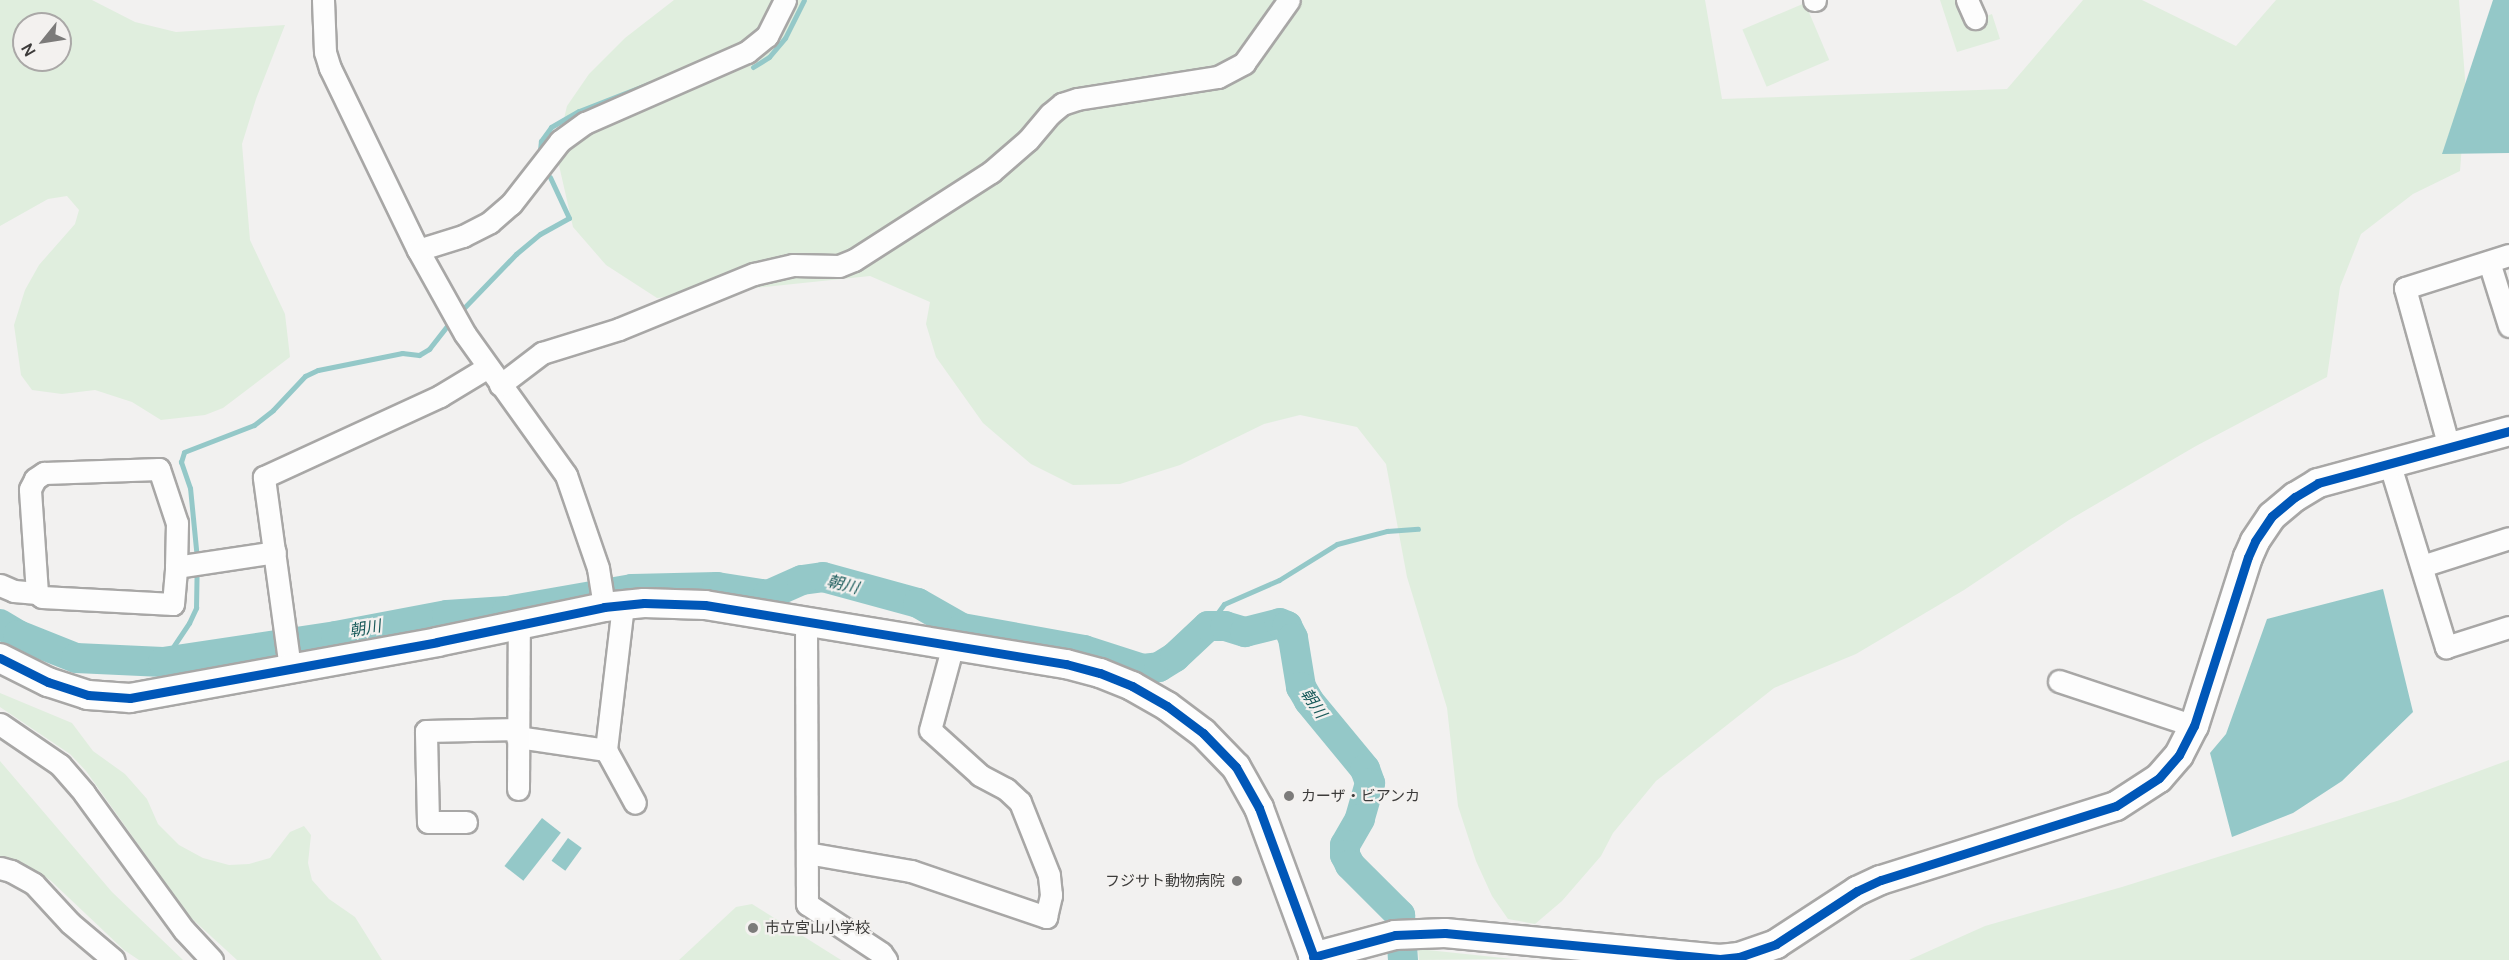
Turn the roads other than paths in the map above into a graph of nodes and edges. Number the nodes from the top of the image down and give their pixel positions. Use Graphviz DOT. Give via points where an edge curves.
graph roads {
  1 [pos="323,0"];
  2 [pos="785,0"];
  3 [pos="1289,0"];
  4 [pos="418,250"];
  5 [pos="2499,259"];
  6 [pos="2509,326"];
  7 [pos="488,367"];
  8 [pos="500,385"];
  9 [pos="2509,431"];
  10 [pos="2449,447"];
  11 [pos="2389,462"];
  12 [pos="2509,538"];
  13 [pos="274,552"];
  14 [pos="188,565"];
  15 [pos="2422,566"];
  16 [pos="0,585"];
  17 [pos="37,593"];
  18 [pos="610,603"];
  19 [pos="806,622"];
  20 [pos="519,625"];
  21 [pos="2509,627"];
  22 [pos="953,645"];
  23 [pos="288,649"];
  24 [pos="0,658"];
  25 [pos="2059,681"];
  26 [pos="0,724"];
  27 [pos="2194,726"];
  28 [pos="517,733"];
  29 [pos="606,750"];
  30 [pos="518,789"];
  31 [pos="634,803"];
  32 [pos="466,822"];
  33 [pos="807,853"];
  34 [pos="0,868"];
  35 [pos="1314,958"];
  36 [pos="114,960"];
  37 [pos="212,960"];
  38 [pos="886,960"];
  1 -- 4 [label="street" via="323,34 330,68"];
  2 -- 4 [label="street" via="767,36 747,52 585,123 560,141 511,204 490,222 463,236"];
  3 -- 8 [label="street" via="1244,63 1218,77 1062,104 991,172 855,260 839,266 793,265 754,274 619,329 542,353"];
  4 -- 7 [label="street"];
  5 -- 6 [label="street"];
  5 -- 10 [label="street" via="2405,288"];
  7 -- 8 [label="street"];
  7 -- 13 [label="street" via="440,396 264,477"];
  8 -- 18 [label="street" via="566,475"];
  9 -- 10 [label="street"];
  10 -- 11 [label="street"];
  11 -- 15 [label="street"];
  11 -- 27 [label="street" via="2318,483 2282,507 2263,527 2248,557"];
  12 -- 15 [label="street"];
  13 -- 14 [label="street"];
  13 -- 23 [label="street"];
  14 -- 17 [label="street" via="172,604 42,597"];
  14 -- 17 [label="street" via="159,469 44,473 34,479 30,489"];
  15 -- 21 [label="street" via="2446,647"];
  16 -- 17 [label="street"];
  18 -- 19 [label="street" via="705,604"];
  18 -- 20 [label="street"];
  18 -- 29 [label="street"];
  19 -- 22 [label="street"];
  19 -- 33 [label="street"];
  20 -- 23 [label="street"];
  20 -- 28 [label="street"];
  22 -- 33 [label="street" via="930,730 980,775 1020,802 1049,875 1051,895 1046,917 911,871"];
  22 -- 35 [label="street" via="1100,673 1141,691 1203,733 1236,767 1259,807"];
  23 -- 24 [label="street" via="130,698 88,695 48,682"];
  25 -- 27 [label="street"];
  26 -- 37 [label="street" via="60,765 184,930"];
  27 -- 35 [label="street" via="2170,767 2130,799 1875,882 1799,932 1757,952 1720,959 1445,933 1406,934"];
  28 -- 29 [label="street"];
  28 -- 30 [label="street"];
  28 -- 32 [label="street" via="426,731 428,822"];
  29 -- 31 [label="street"];
  33 -- 38 [label="street" via="807,904"];
  34 -- 36 [label="street" via="34,884 70,923"];
}
